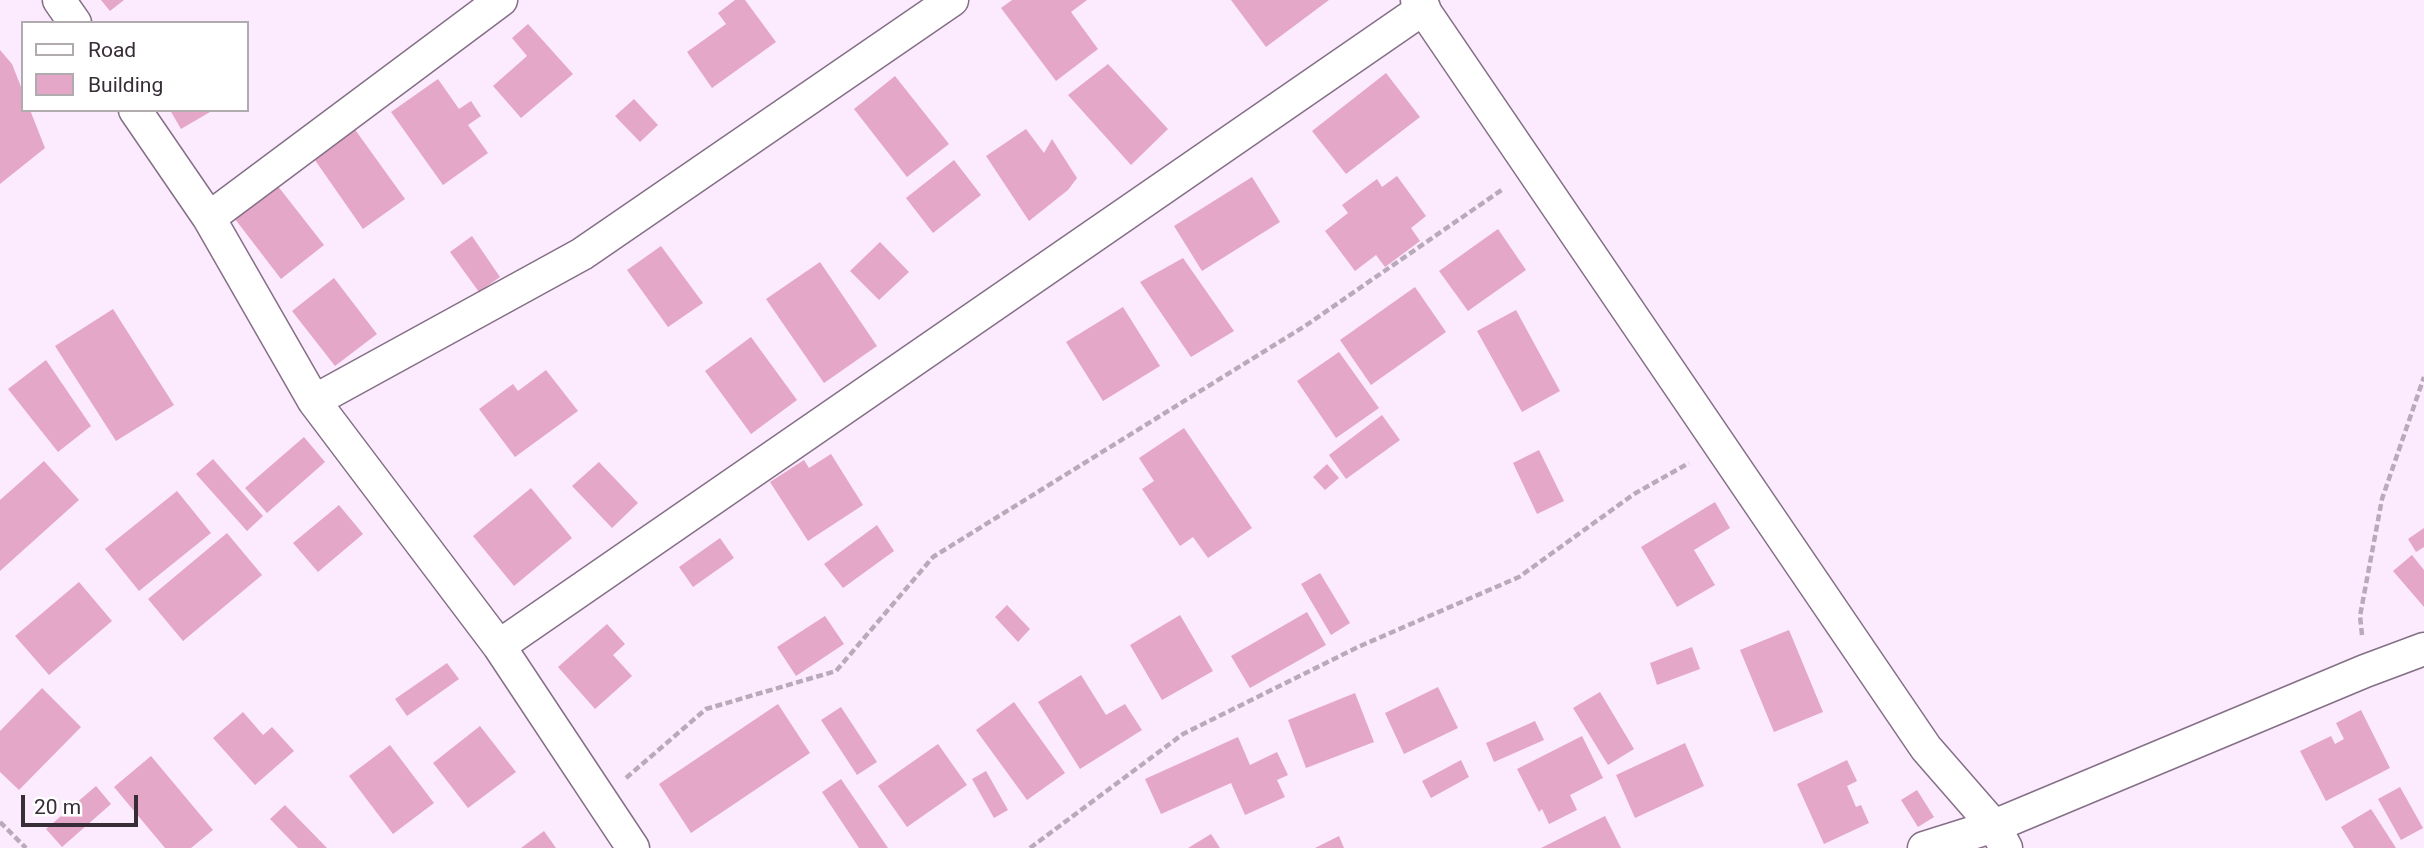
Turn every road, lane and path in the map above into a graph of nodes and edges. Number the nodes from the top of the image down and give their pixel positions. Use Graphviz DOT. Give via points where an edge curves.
graph roads {
  1 [pos="59,0"];
  2 [pos="501,0"];
  3 [pos="952,0"];
  4 [pos="1420,4"];
  5 [pos="74,21"];
  6 [pos="136,112"];
  7 [pos="1532,168"];
  8 [pos="209,218"];
  9 [pos="2424,377"];
  10 [pos="314,401"];
  11 [pos="1720,445"];
  12 [pos="499,646"];
  13 [pos="2424,649"];
  14 [pos="2365,671"];
  15 [pos="601,799"];
  16 [pos="0,822"];
  17 [pos="2000,837"];
  18 [pos="26,848"];
  19 [pos="634,848"];
  20 [pos="1030,848"];
  21 [pos="1924,848"];
  1 -- 5 [label="street"];
  2 -- 8 [label="street"];
  3 -- 10 [label="street" via="582,254"];
  4 -- 7 [label="street"];
  4 -- 12 [label="street"];
  6 -- 8 [label="street"];
  7 -- 11 [label="street"];
  7 -- 15 [label="path" via="1305,326 933,557 836,671 706,709"];
  8 -- 10 [label="street"];
  9 -- 14 [label="path" via="2382,499 2360,615"];
  10 -- 12 [label="street"];
  11 -- 17 [label="street" via="1926,748"];
  11 -- 20 [label="path" via="1634,494 1519,577 1358,647 1183,734"];
  12 -- 15 [label="street"];
  13 -- 14 [label="street"];
  14 -- 17 [label="street"];
  15 -- 19 [label="street"];
  16 -- 18 [label="path"];
  17 -- 21 [label="street"];
}
